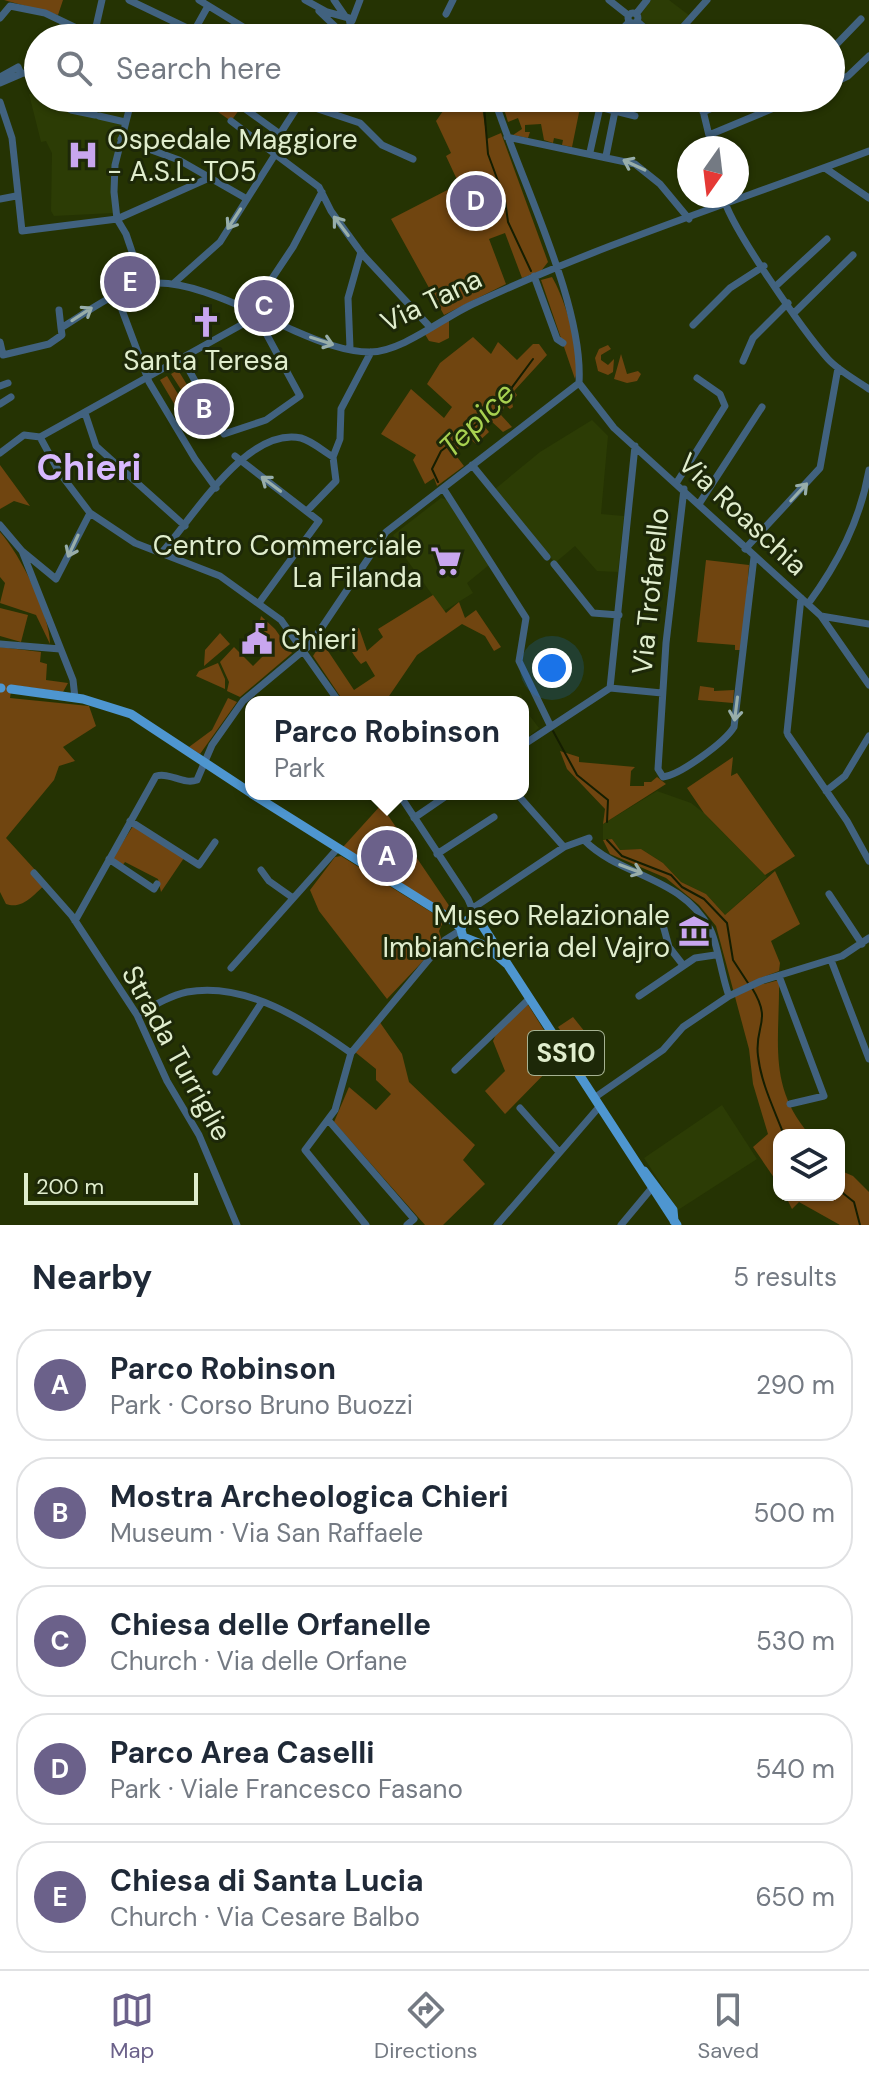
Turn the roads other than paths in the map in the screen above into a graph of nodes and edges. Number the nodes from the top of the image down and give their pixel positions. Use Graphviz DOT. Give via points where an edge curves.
graph roads {
  1 [pos="102,0"];
  2 [pos="129,0"];
  3 [pos="199,0"];
  4 [pos="305,0"];
  5 [pos="334,0"];
  6 [pos="453,0"];
  7 [pos="609,0"];
  8 [pos="647,0"];
  9 [pos="707,0"];
  10 [pos="358,4"];
  11 [pos="208,6"];
  12 [pos="446,14"];
  13 [pos="0,18"];
  14 [pos="633,18"];
  15 [pos="861,19"];
  16 [pos="70,24"];
  17 [pos="99,24"];
  18 [pos="179,24"];
  19 [pos="198,24"];
  20 [pos="238,24"];
  21 [pos="342,24"];
  22 [pos="344,24"];
  23 [pos="345,24"];
  24 [pos="627,24"];
  25 [pos="640,24"];
  26 [pos="686,24"];
  27 [pos="845,36"];
  28 [pos="869,56"];
  29 [pos="23,74"];
  30 [pos="0,77"];
  31 [pos="845,77"];
  32 [pos="0,83"];
  33 [pos="0,102"];
  34 [pos="81,112"];
  35 [pos="128,112"];
  36 [pos="249,112"];
  37 [pos="294,112"];
  38 [pos="332,112"];
  39 [pos="499,112"];
  40 [pos="598,112"];
  41 [pos="615,112"];
  42 [pos="619,112"];
  43 [pos="703,112"];
  44 [pos="764,112"];
  45 [pos="635,116"];
  46 [pos="231,121"];
  47 [pos="125,122"];
  48 [pos="280,134"];
  49 [pos="709,135"];
  50 [pos="507,137"];
  51 [pos="121,139"];
  52 [pos="869,151"];
  53 [pos="590,152"];
  54 [pos="276,153"];
  55 [pos="606,156"];
  56 [pos="413,159"];
  57 [pos="825,168"];
  58 [pos="209,178"];
  59 [pos="322,192"];
  60 [pos="16,196"];
  61 [pos="749,196"];
  62 [pos="869,198"];
  63 [pos="0,199"];
  64 [pos="247,199"];
  65 [pos="717,208"];
  66 [pos="727,208"];
  67 [pos="117,219"];
  68 [pos="689,219"];
  69 [pos="827,239"];
  70 [pos="361,252"];
  71 [pos="853,255"];
  72 [pos="764,266"];
  73 [pos="556,268"];
  74 [pos="534,276"];
  75 [pos="174,283"];
  76 [pos="143,284"];
  77 [pos="777,285"];
  78 [pos="116,294"];
  79 [pos="788,303"];
  80 [pos="59,310"];
  81 [pos="253,312"];
  82 [pos="794,313"];
  83 [pos="693,325"];
  84 [pos="429,326"];
  85 [pos="61,328"];
  86 [pos="1,342"];
  87 [pos="563,343"];
  88 [pos="350,348"];
  89 [pos="371,352"];
  90 [pos="183,359"];
  91 [pos="743,361"];
  92 [pos="838,368"];
  93 [pos="697,378"];
  94 [pos="147,379"];
  95 [pos="579,383"];
  96 [pos="867,384"];
  97 [pos="11,397"];
  98 [pos="0,404"];
  99 [pos="762,407"];
  100 [pos="85,413"];
  101 [pos="35,436"];
  102 [pos="635,446"];
  103 [pos="0,453"];
  104 [pos="333,457"];
  105 [pos="237,458"];
  106 [pos="472,465"];
  107 [pos="869,470"];
  108 [pos="677,482"];
  109 [pos="216,488"];
  110 [pos="443,488"];
  111 [pos="684,489"];
  112 [pos="699,504"];
  113 [pos="307,511"];
  114 [pos="90,513"];
  115 [pos="0,525"];
  116 [pos="185,526"];
  117 [pos="745,549"];
  118 [pos="22,551"];
  119 [pos="162,552"];
  120 [pos="547,557"];
  121 [pos="754,557"];
  122 [pos="554,564"];
  123 [pos="805,601"];
  124 [pos="259,603"];
  125 [pos="619,615"];
  126 [pos="821,616"];
  127 [pos="869,624"];
  128 [pos="0,644"];
  129 [pos="60,649"];
  130 [pos="305,651"];
  131 [pos="869,685"];
  132 [pos="610,688"];
  133 [pos="4,689"];
  134 [pos="662,693"];
  135 [pos="247,696"];
  136 [pos="335,696"];
  137 [pos="75,698"];
  138 [pos="245,699"];
  139 [pos="551,727"];
  140 [pos="869,736"];
  141 [pos="529,741"];
  142 [pos="205,764"];
  143 [pos="245,790"];
  144 [pos="826,791"];
  145 [pos="262,800"];
  146 [pos="403,800"];
  147 [pos="440,800"];
  148 [pos="522,800"];
  149 [pos="494,817"];
  150 [pos="414,818"];
  151 [pos="130,821"];
  152 [pos="215,842"];
  153 [pos="564,847"];
  154 [pos="338,848"];
  155 [pos="437,854"];
  156 [pos="109,859"];
  157 [pos="869,861"];
  158 [pos="261,870"];
  159 [pos="34,873"];
  160 [pos="157,889"];
  161 [pos="461,891"];
  162 [pos="829,894"];
  163 [pos="293,898"];
  164 [pos="473,908"];
  165 [pos="660,914"];
  166 [pos="75,921"];
  167 [pos="466,923"];
  168 [pos="483,929"];
  169 [pos="476,940"];
  170 [pos="866,941"];
  171 [pos="715,955"];
  172 [pos="831,960"];
  173 [pos="507,964"];
  174 [pos="683,965"];
  175 [pos="231,968"];
  176 [pos="779,976"];
  177 [pos="730,995"];
  178 [pos="639,996"];
  179 [pos="530,998"];
  180 [pos="262,1002"];
  181 [pos="137,1015"];
  182 [pos="351,1053"];
  183 [pos="869,1059"];
  184 [pos="455,1070"];
  185 [pos="216,1072"];
  186 [pos="597,1103"];
  187 [pos="790,1104"];
  188 [pos="520,1108"];
  189 [pos="329,1121"];
  190 [pos="559,1152"];
  191 [pos="649,1187"];
  192 [pos="505,1217"];
  193 [pos="673,1218"];
  194 [pos="237,1225"];
  195 [pos="366,1225"];
  196 [pos="407,1225"];
  197 [pos="497,1225"];
  198 [pos="512,1225"];
  199 [pos="618,1225"];
  1 -- 17 [label="street"];
  2 -- 18 [label="street"];
  3 -- 11 [label="street"];
  4 -- 21 [label="street"];
  5 -- 22 [label="street"];
  6 -- 12 [label="street"];
  7 -- 14 [label="street"];
  8 -- 14 [label="street"];
  9 -- 26 [label="street"];
  10 -- 23 [label="street"];
  11 -- 19 [label="street"];
  11 -- 20 [label="street"];
  13 -- 16 [label="street" via="10,6"];
  14 -- 24 [label="street"];
  14 -- 25 [label="street"];
  15 -- 27 [label="street"];
  28 -- 31 [label="street"];
  29 -- 30 [label="street" via="18,67"];
  29 -- 32 [label="street"];
  33 -- 60 [label="street" via="12,138"];
  34 -- 47 [label="street"];
  35 -- 47 [label="street"];
  36 -- 48 [label="street"];
  37 -- 48 [label="street"];
  38 -- 56 [label="street" via="360,123 382,145"];
  39 -- 50 [label="street"];
  40 -- 53 [label="street"];
  41 -- 55 [label="street"];
  42 -- 45 [label="street"];
  43 -- 49 [label="street"];
  44 -- 49 [label="street"];
  46 -- 54 [label="street"];
  47 -- 51 [label="street"];
  48 -- 54 [label="street"];
  50 -- 53 [label="street"];
  50 -- 73 [label="street"];
  51 -- 58 [label="street" via="179,160"];
  51 -- 67 [label="street" via="114,179"];
  52 -- 57 [label="street, Via Tana"];
  53 -- 55 [label="street"];
  54 -- 59 [label="street"];
  54 -- 64 [label="street"];
  68 -- 55 [label="street, one-way" via="646,171"];
  57 -- 61 [label="street, Via Tana"];
  57 -- 62 [label="street"];
  58 -- 64 [label="street"];
  58 -- 67 [label="street"];
  70 -- 59 [label="street, one-way"];
  59 -- 81 [label="street"];
  60 -- 63 [label="street"];
  60 -- 67 [label="street" via="22,231"];
  64 -- 75 [label="street, one-way" via="220,242"];
  65 -- 68 [label="street, Via Tana"];
  66 -- 72 [label="street"];
  67 -- 76 [label="street"];
  68 -- 73 [label="street, Via Tana"];
  69 -- 77 [label="street"];
  70 -- 84 [label="street"];
  70 -- 88 [label="street" via="348,298"];
  71 -- 82 [label="street"];
  72 -- 77 [label="street"];
  72 -- 83 [label="street" via="730,288"];
  73 -- 74 [label="street, Via Tana"];
  73 -- 95 [label="street" via="576,335"];
  74 -- 84 [label="street, Via Tana"];
  74 -- 87 [label="street"];
  75 -- 76 [label="street, Via Tana"];
  75 -- 81 [label="street, Via Tana"];
  76 -- 78 [label="street, Via Tana"];
  77 -- 79 [label="street"];
  85 -- 78 [label="street, Via Tana, one-way"];
  78 -- 94 [label="street"];
  79 -- 82 [label="street"];
  79 -- 91 [label="street" via="753,338"];
  80 -- 85 [label="street"];
  81 -- 88 [label="street, Via Tana, one-way" via="324,343"];
  81 -- 90 [label="street" via="241,325"];
  81 -- 90 [label="street" via="300,396 266,420 224,434"];
  82 -- 92 [label="street"];
  84 -- 89 [label="street, Via Tana" via="410,340"];
  85 -- 86 [label="street, Via Tana" via="62,335 49,344 3,355"];
  88 -- 89 [label="street, Via Tana"];
  89 -- 104 [label="street" via="341,409"];
  90 -- 94 [label="street"];
  92 -- 96 [label="street"];
  117 -- 92 [label="street, one-way" via="820,468"];
  93 -- 108 [label="street" via="720,394 725,406"];
  94 -- 100 [label="street"];
  94 -- 109 [label="street"];
  95 -- 102 [label="street, Via Roaschia"];
  95 -- 106 [label="street"];
  97 -- 98 [label="street"];
  99 -- 112 [label="street"];
  100 -- 101 [label="street"];
  100 -- 116 [label="street" via="96,446"];
  101 -- 103 [label="street" via="24,435"];
  101 -- 114 [label="street"];
  102 -- 108 [label="street, Via Roaschia"];
  102 -- 125 [label="street"];
  104 -- 105 [label="street" via="302,439 288,438"];
  104 -- 113 [label="street" via="336,481"];
  105 -- 109 [label="street"];
  113 -- 105 [label="street, one-way"];
  106 -- 110 [label="street"];
  106 -- 120 [label="street"];
  107 -- 123 [label="street" via="858,518 833,569"];
  108 -- 111 [label="street, Via Roaschia"];
  109 -- 116 [label="street"];
  110 -- 130 [label="street" via="386,532"];
  110 -- 139 [label="street" via="526,618 519,661"];
  111 -- 112 [label="street, Via Roaschia"];
  111 -- 134 [label="street, Via Trofarello"];
  112 -- 117 [label="street, Via Roaschia"];
  113 -- 124 [label="street" via="319,521"];
  114 -- 118 [label="street, one-way" via="56,579"];
  114 -- 119 [label="street" via="135,543"];
  115 -- 118 [label="street"];
  116 -- 119 [label="street"];
  117 -- 121 [label="street, Via Roaschia"];
  118 -- 129 [label="street"];
  119 -- 124 [label="street" via="220,576"];
  121 -- 123 [label="street, Via Roaschia"];
  121 -- 134 [label="street, one-way" via="734,727 673,775 660,775"];
  122 -- 125 [label="street" via="593,613"];
  123 -- 126 [label="street, Via Roaschia"];
  123 -- 144 [label="street" via="787,734"];
  124 -- 130 [label="street" via="281,620"];
  125 -- 132 [label="street"];
  126 -- 127 [label="street"];
  126 -- 131 [label="street, Via Roaschia"];
  128 -- 129 [label="street"];
  129 -- 137 [label="street"];
  130 -- 135 [label="street"];
  130 -- 136 [label="street"];
  132 -- 134 [label="street, Via Trofarello"];
  132 -- 139 [label="street"];
  133 -- 137 [label="main road, SS10"];
  137 -- 142 [label="main road, SS10" via="131,714"];
  138 -- 142 [label="street"];
  139 -- 141 [label="street"];
  140 -- 144 [label="street" via="845,776"];
  142 -- 143 [label="main road, SS10"];
  142 -- 151 [label="street" via="194,782 156,776"];
  144 -- 157 [label="street"];
  145 -- 154 [label="main road, SS10"];
  146 -- 150 [label="street"];
  147 -- 150 [label="street"];
  148 -- 153 [label="street"];
  149 -- 155 [label="street"];
  150 -- 155 [label="street"];
  151 -- 152 [label="street" via="199,865"];
  151 -- 156 [label="street"];
  153 -- 164 [label="street"];
  153 -- 171 [label="street, one-way" via="586,839 620,866 663,882 710,929"];
  154 -- 163 [label="street"];
  154 -- 167 [label="main road, SS10"];
  155 -- 161 [label="street"];
  156 -- 160 [label="street"];
  156 -- 166 [label="street"];
  158 -- 163 [label="street"];
  159 -- 166 [label="street, Strada Turriglie"];
  161 -- 164 [label="street"];
  161 -- 167 [label="street"];
  162 -- 170 [label="street"];
  163 -- 175 [label="street"];
  164 -- 167 [label="street"];
  165 -- 174 [label="street" via="669,947"];
  166 -- 181 [label="street, Strada Turriglie"];
  167 -- 168 [label="main road, SS10"];
  167 -- 169 [label="main road, SS10" via="466,939"];
  167 -- 182 [label="street" via="445,940"];
  168 -- 169 [label="main road"];
  168 -- 173 [label="main road, SS10"];
  169 -- 173 [label="main road, SS10"];
  170 -- 172 [label="street"];
  171 -- 174 [label="street"];
  171 -- 177 [label="street"];
  172 -- 176 [label="street"];
  172 -- 183 [label="street"];
  173 -- 179 [label="main road, SS10"];
  174 -- 178 [label="street"];
  176 -- 177 [label="street"];
  176 -- 187 [label="street" via="824,1096"];
  177 -- 186 [label="street" via="683,1027"];
  179 -- 184 [label="street"];
  179 -- 186 [label="main road, SS10"];
  180 -- 181 [label="street" via="215,991 190,992"];
  180 -- 182 [label="street" via="310,1024"];
  180 -- 185 [label="street"];
  181 -- 194 [label="street, Strada Turriglie" via="199,1135"];
  182 -- 189 [label="street"];
  186 -- 190 [label="street"];
  186 -- 191 [label="main road, SS10"];
  188 -- 190 [label="street"];
  189 -- 195 [label="street" via="305,1154"];
  189 -- 196 [label="street" via="414,1219"];
  190 -- 192 [label="street"];
  191 -- 193 [label="main road, SS10"];
  191 -- 199 [label="street"];
  192 -- 197 [label="street"];
  192 -- 198 [label="street"];
}
